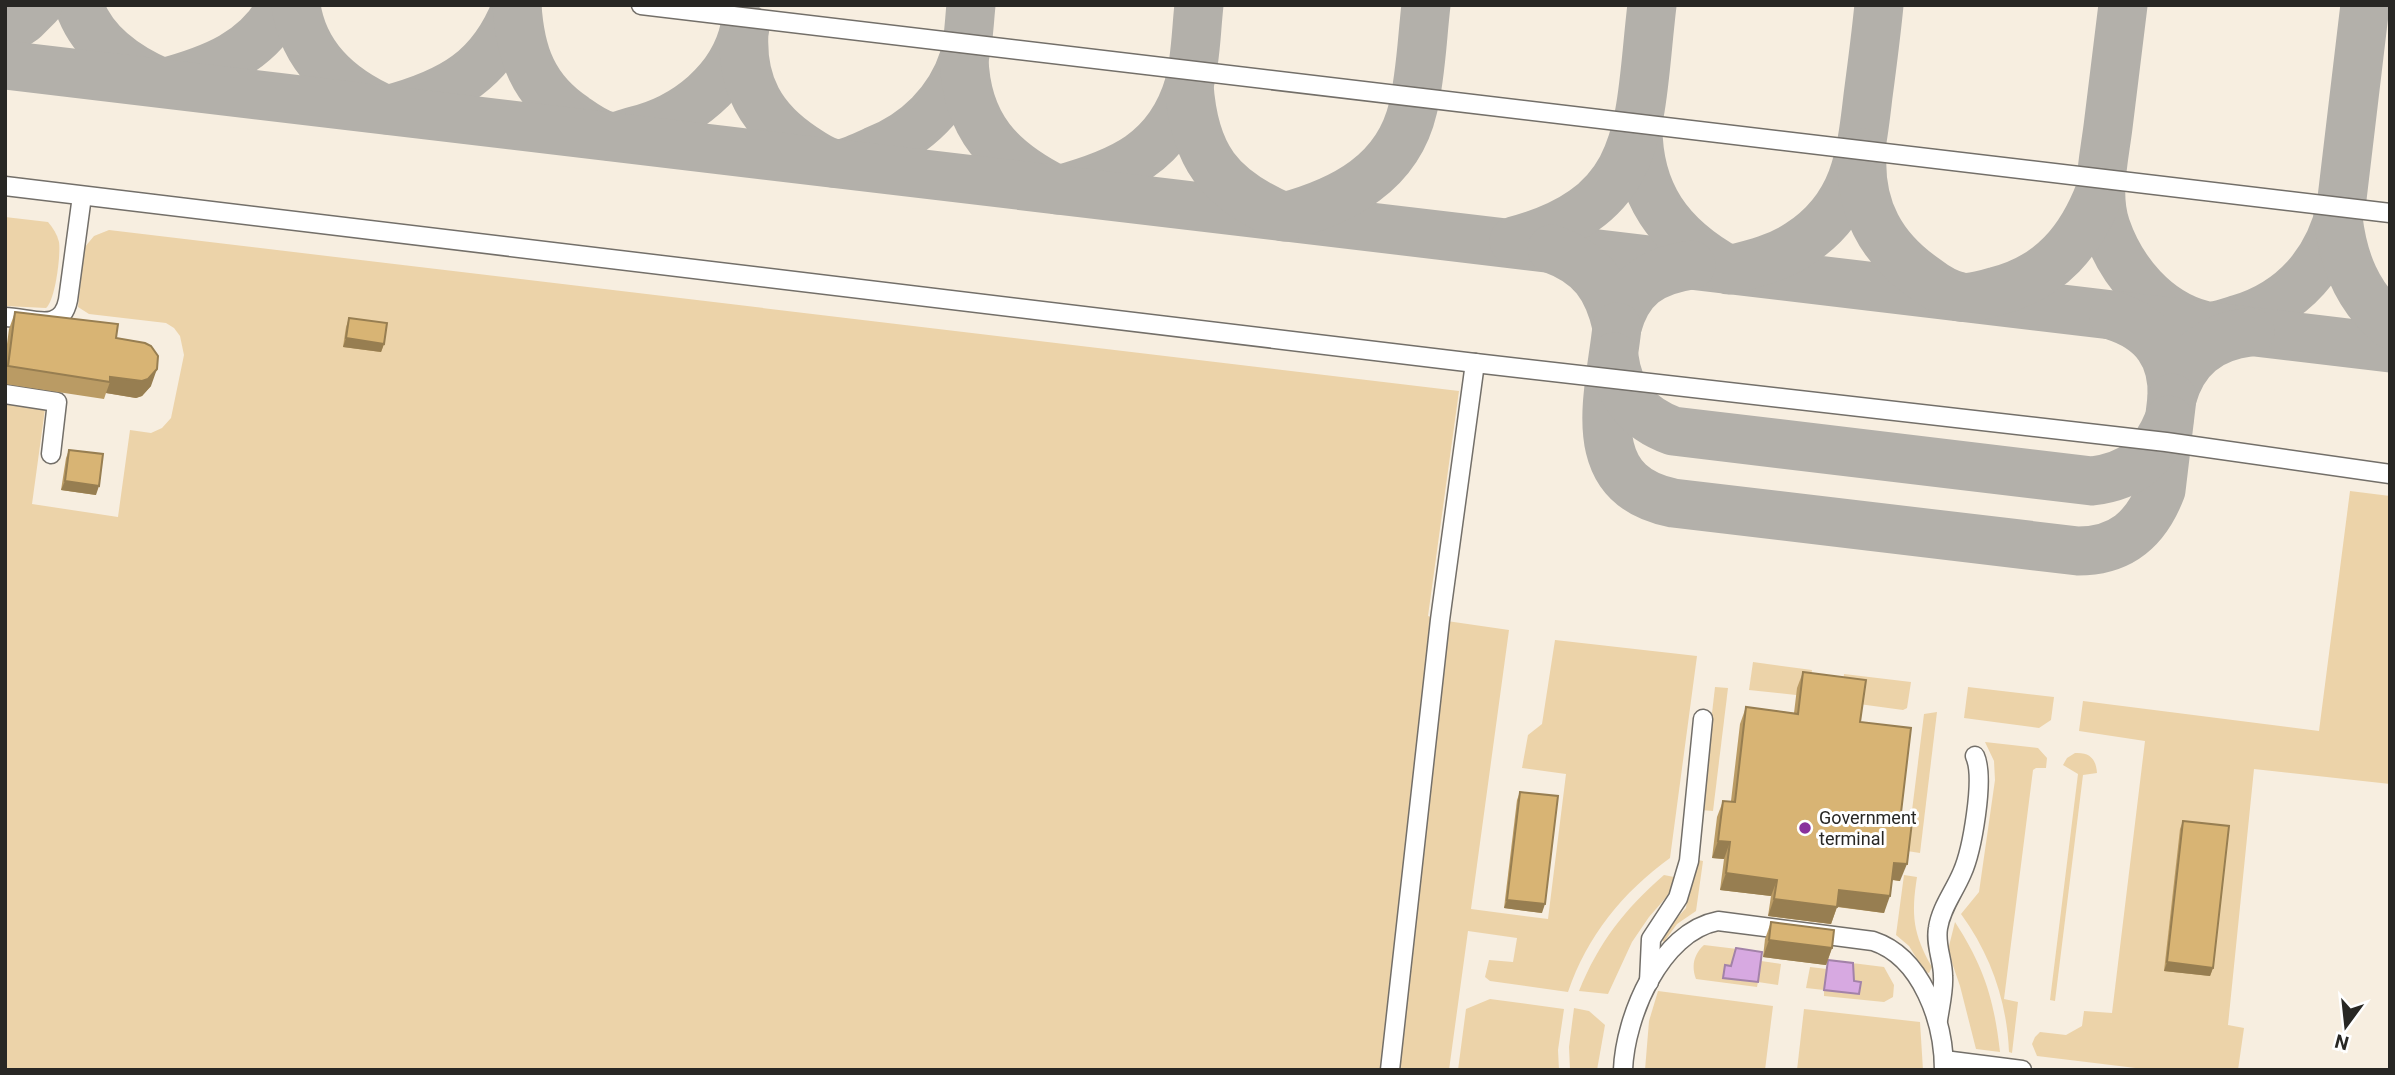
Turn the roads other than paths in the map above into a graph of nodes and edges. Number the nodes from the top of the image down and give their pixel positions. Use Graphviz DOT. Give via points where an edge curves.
graph roads {
  1 [pos="642,5"];
  2 [pos="5,186"];
  3 [pos="82,196"];
  4 [pos="2390,213"];
  5 [pos="5,317"];
  6 [pos="1475,363"];
  7 [pos="5,394"];
  8 [pos="51,454"];
  9 [pos="2390,474"];
  10 [pos="1703,719"];
  11 [pos="1975,757"];
  12 [pos="1649,982"];
  13 [pos="1938,1026"];
  14 [pos="1944,1065"];
  15 [pos="1390,1070"];
  16 [pos="1623,1070"];
  17 [pos="2022,1070"];
  1 -- 4 [label="lane"];
  2 -- 3 [label="lane"];
  3 -- 5 [label="lane" via="68,300 62,314 48,322"];
  3 -- 6 [label="lane"];
  6 -- 9 [label="lane" via="2166,442"];
  6 -- 15 [label="lane" via="1440,620"];
  7 -- 8 [label="lane" via="57,402"];
  10 -- 12 [label="lane" via="1689,861 1678,898 1651,939"];
  11 -- 13 [label="lane" via="1979,776 1969,854 1938,927 1943,976"];
  12 -- 13 [label="lane" via="1689,933 1718,921 1873,941 1893,949 1909,964"];
  12 -- 16 [label="lane" via="1629,1026"];
  13 -- 14 [label="lane"];
  14 -- 17 [label="lane"];
}
